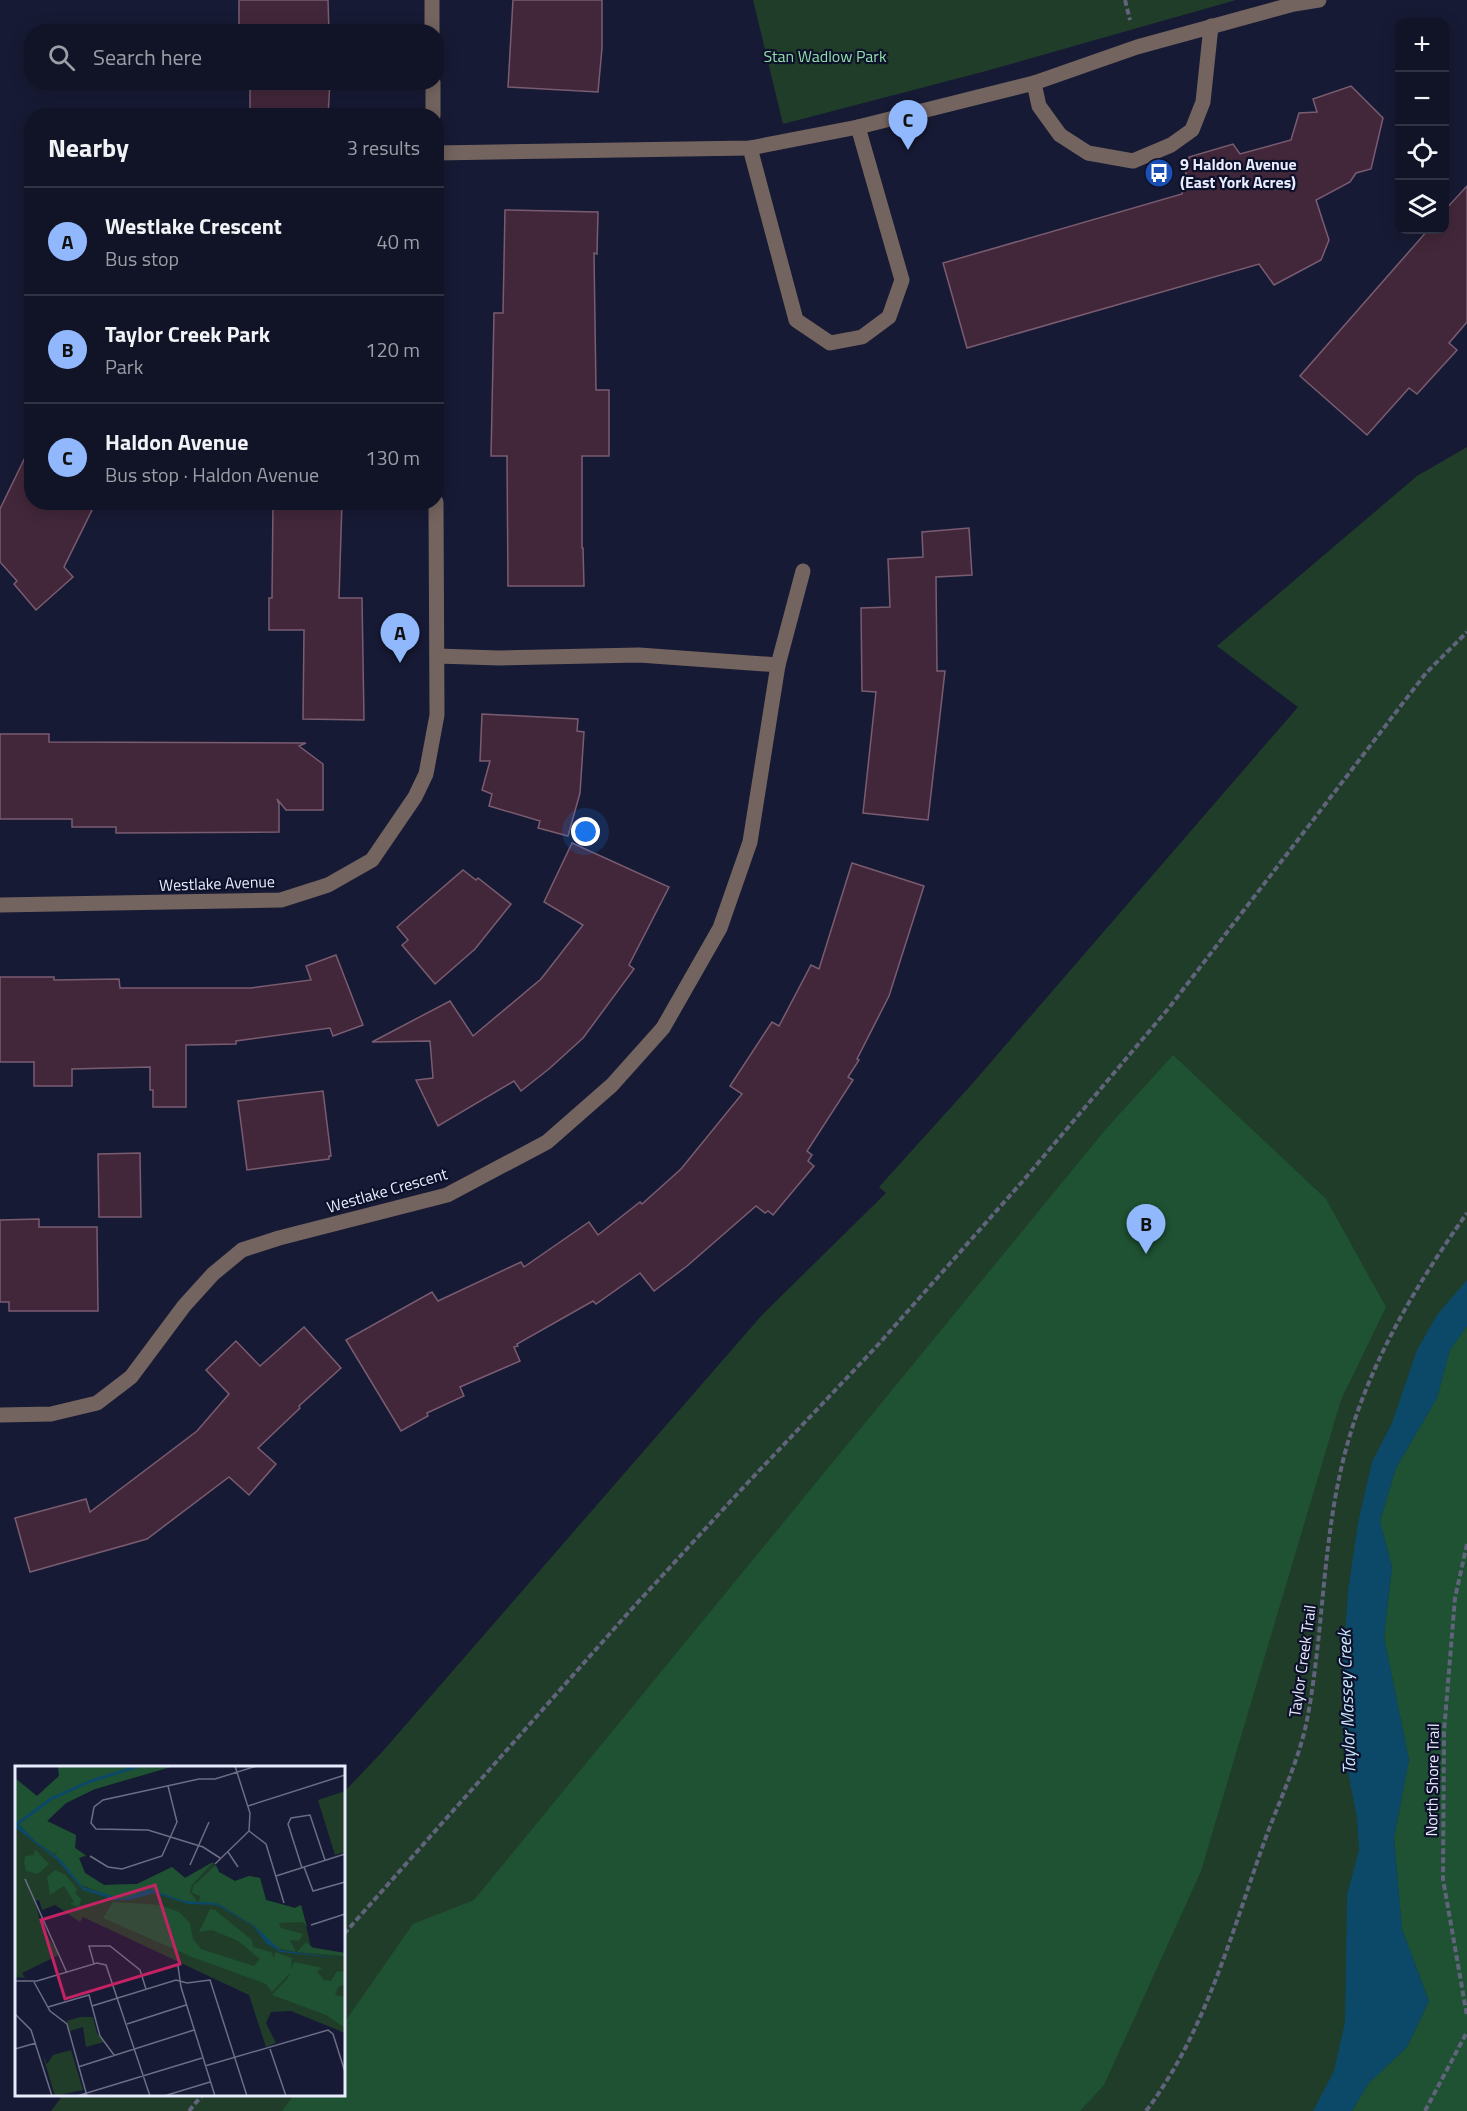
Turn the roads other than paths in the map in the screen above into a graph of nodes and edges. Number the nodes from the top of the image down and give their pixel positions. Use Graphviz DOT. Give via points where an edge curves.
graph roads {
  1 [pos="432,0"];
  2 [pos="1319,0"];
  3 [pos="432,24"];
  4 [pos="1211,26"];
  5 [pos="1034,83"];
  6 [pos="433,90"];
  7 [pos="433,108"];
  8 [pos="858,127"];
  9 [pos="750,148"];
  10 [pos="444,153"];
  11 [pos="436,510"];
  12 [pos="803,571"];
  13 [pos="437,657"];
  14 [pos="778,665"];
  15 [pos="0,905"];
  16 [pos="0,1415"];
  1 -- 3 [label="street"];
  2 -- 4 [label="street"];
  4 -- 5 [label="street"];
  4 -- 5 [label="street" via="1203,102 1192,130 1171,145 1132,161 1088,153 1060,135 1039,106"];
  5 -- 8 [label="street"];
  6 -- 7 [label="street"];
  8 -- 9 [label="street"];
  8 -- 9 [label="street" via="902,280 889,317 862,337 830,343 796,320"];
  9 -- 10 [label="street"];
  11 -- 13 [label="street, Westlake Avenue"];
  12 -- 14 [label="street, Westlake Crescent"];
  13 -- 14 [label="street" via="639,655"];
  13 -- 15 [label="street, Westlake Avenue" via="437,714 426,774 372,860 328,885 281,900"];
  14 -- 16 [label="street, Westlake Crescent" via="750,842 720,928 663,1028 612,1085 547,1142 447,1195 242,1250 184,1306 131,1377 97,1403 51,1414"];
}
